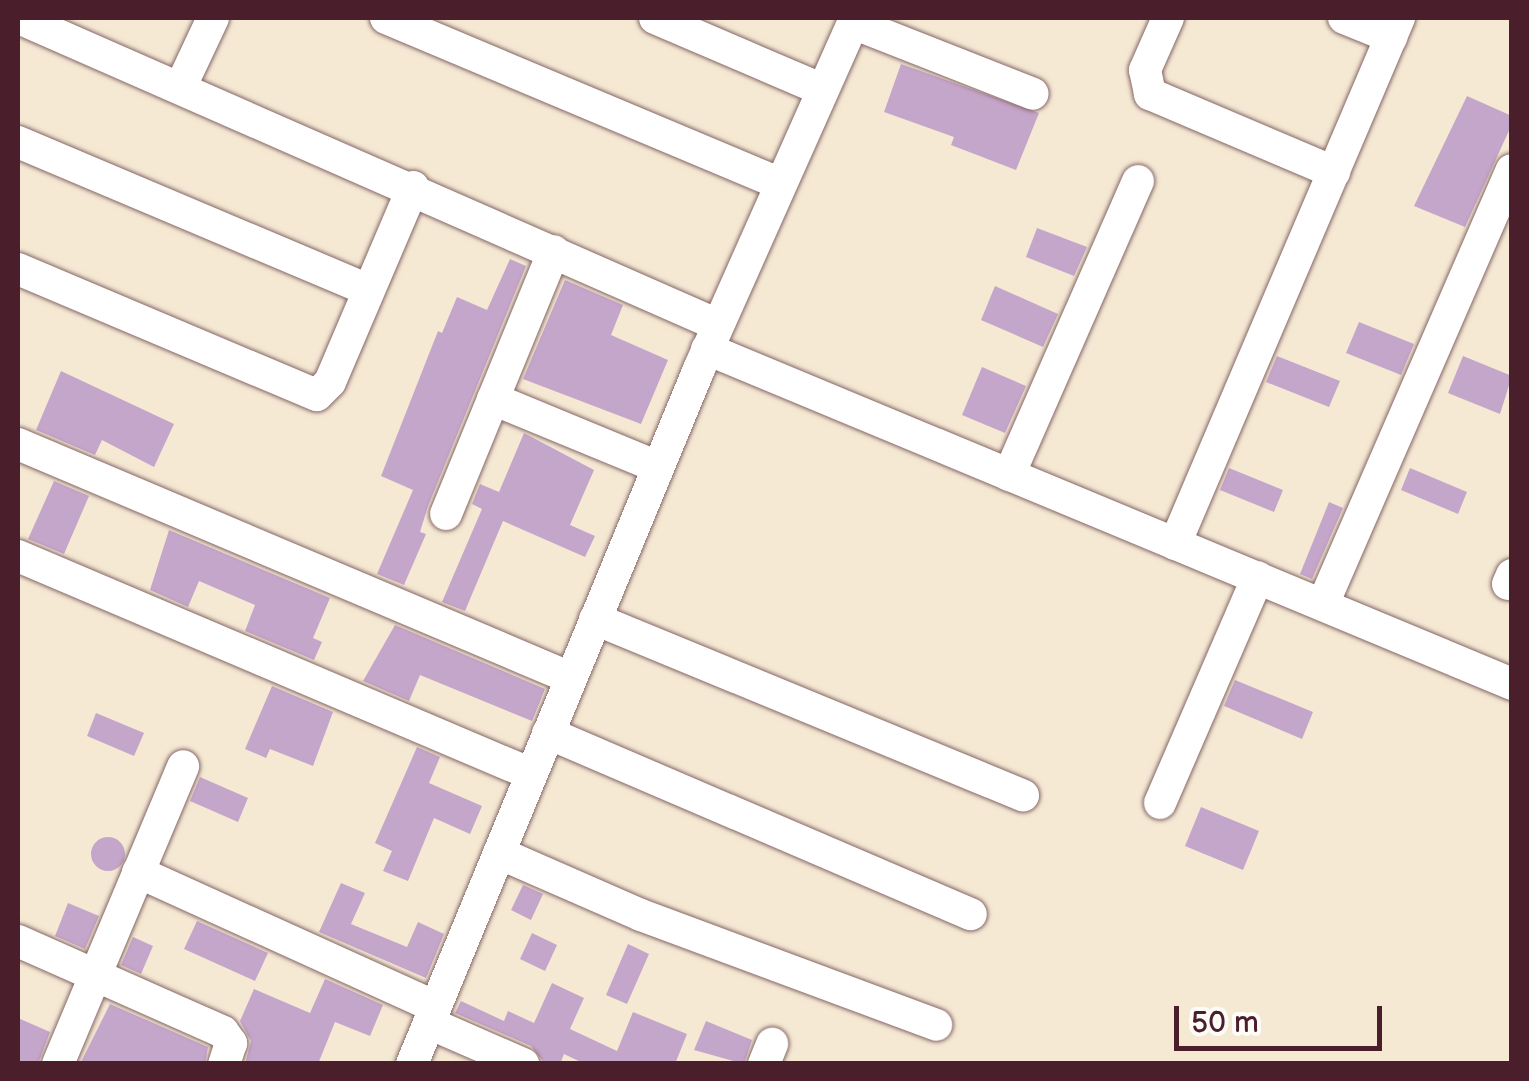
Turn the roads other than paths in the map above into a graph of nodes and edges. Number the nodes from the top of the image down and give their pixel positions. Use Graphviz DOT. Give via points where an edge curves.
graph roads {
  1 [pos="20,18"];
  2 [pos="213,18"];
  3 [pos="386,18"];
  4 [pos="655,18"];
  5 [pos="1168,18"];
  6 [pos="1344,18"];
  7 [pos="854,20"];
  8 [pos="1395,27"];
  9 [pos="181,86"];
  10 [pos="821,90"];
  11 [pos="1032,94"];
  12 [pos="18,142"];
  13 [pos="1512,170"];
  14 [pos="1334,172"];
  15 [pos="1138,181"];
  16 [pos="780,184"];
  17 [pos="413,186"];
  18 [pos="554,250"];
  19 [pos="18,269"];
  20 [pos="368,290"];
  21 [pos="713,337"];
  22 [pos="493,399"];
  23 [pos="18,444"];
  24 [pos="658,467"];
  25 [pos="1009,475"];
  26 [pos="446,514"];
  27 [pos="1176,544"];
  28 [pos="18,556"];
  29 [pos="1258,577"];
  30 [pos="1324,604"];
  31 [pos="595,620"];
  32 [pos="571,678"];
  33 [pos="1512,684"];
  34 [pos="548,733"];
  35 [pos="183,766"];
  36 [pos="531,774"];
  37 [pos="1023,795"];
  38 [pos="1160,803"];
  39 [pos="499,853"];
  40 [pos="138,872"];
  41 [pos="971,914"];
  42 [pos="18,941"];
  43 [pos="94,974"];
  44 [pos="432,1014"];
  45 [pos="936,1025"];
  46 [pos="58,1064"];
  47 [pos="224,1064"];
  48 [pos="412,1064"];
  49 [pos="523,1064"];
  1 -- 9 [label="street"];
  2 -- 9 [label="street"];
  3 -- 16 [label="street"];
  4 -- 10 [label="street"];
  5 -- 14 [label="street" via="1145,70 1150,94"];
  6 -- 8 [label="street"];
  7 -- 10 [label="street"];
  7 -- 11 [label="street"];
  8 -- 14 [label="street"];
  9 -- 17 [label="street"];
  10 -- 16 [label="street"];
  12 -- 20 [label="street"];
  13 -- 30 [label="street"];
  14 -- 27 [label="street"];
  15 -- 25 [label="street"];
  16 -- 21 [label="street"];
  17 -- 18 [label="street"];
  17 -- 20 [label="street"];
  18 -- 21 [label="street"];
  18 -- 22 [label="street"];
  19 -- 20 [label="street" via="317,395 330,382"];
  21 -- 24 [label="street"];
  21 -- 25 [label="street"];
  22 -- 24 [label="street"];
  22 -- 26 [label="street"];
  23 -- 32 [label="street"];
  24 -- 31 [label="street"];
  25 -- 27 [label="street"];
  27 -- 29 [label="street"];
  28 -- 36 [label="street"];
  29 -- 30 [label="street"];
  29 -- 38 [label="street"];
  30 -- 33 [label="street"];
  31 -- 32 [label="street"];
  31 -- 37 [label="street"];
  32 -- 34 [label="street"];
  34 -- 36 [label="street"];
  34 -- 41 [label="street"];
  35 -- 40 [label="street"];
  36 -- 39 [label="street"];
  39 -- 44 [label="street"];
  39 -- 45 [label="street" via="642,915"];
  40 -- 43 [label="street"];
  40 -- 44 [label="street"];
  42 -- 43 [label="street"];
  43 -- 46 [label="street"];
  43 -- 47 [label="street" via="223,1032 231,1043"];
  44 -- 48 [label="street"];
  44 -- 49 [label="street"];
}
